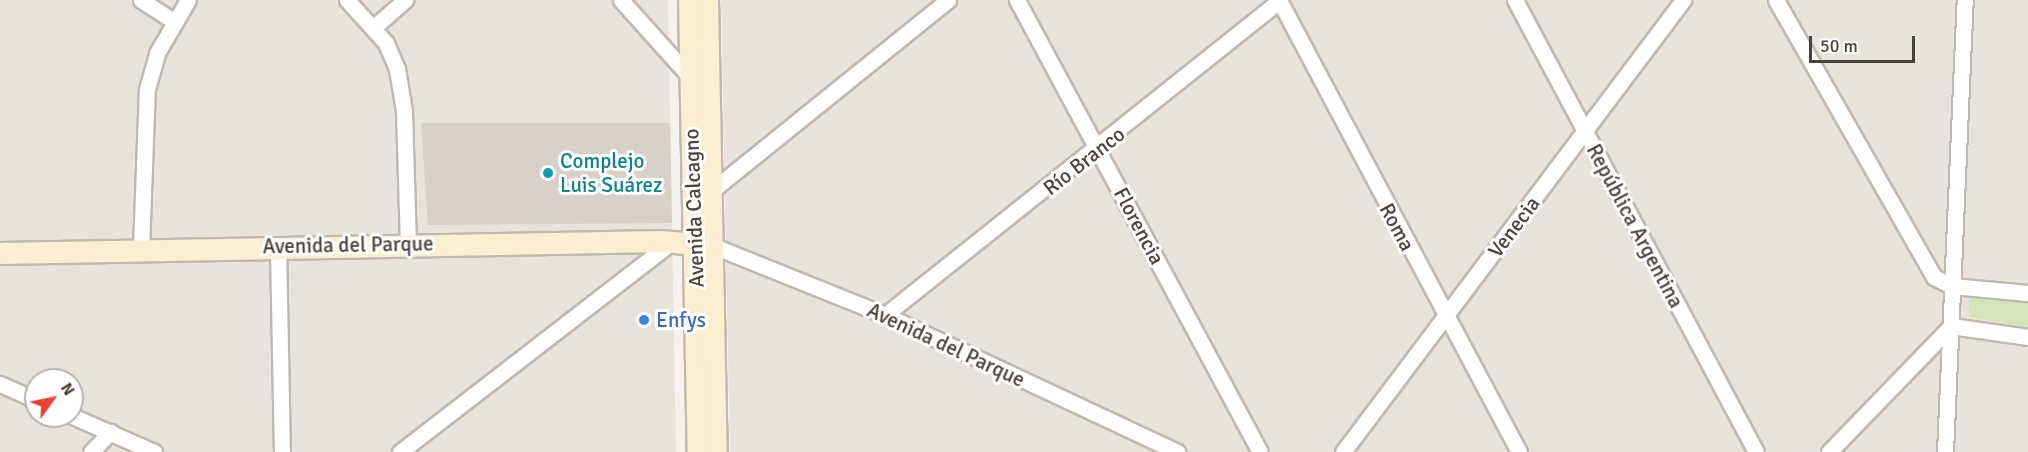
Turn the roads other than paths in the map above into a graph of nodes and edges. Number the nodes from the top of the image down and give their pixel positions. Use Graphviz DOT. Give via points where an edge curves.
graph roads {
  1 [pos="141,0"];
  2 [pos="188,0"];
  3 [pos="347,0"];
  4 [pos="405,0"];
  5 [pos="621,0"];
  6 [pos="689,0"];
  7 [pos="707,0"];
  8 [pos="948,0"];
  9 [pos="1017,0"];
  10 [pos="1515,0"];
  11 [pos="1683,0"];
  12 [pos="1776,0"];
  13 [pos="1965,0"];
  14 [pos="1279,1"];
  15 [pos="175,22"];
  16 [pos="374,28"];
  17 [pos="690,77"];
  18 [pos="1585,133"];
  19 [pos="1099,150"];
  20 [pos="710,192"];
  21 [pos="672,242"];
  22 [pos="408,244"];
  23 [pos="703,244"];
  24 [pos="278,247"];
  25 [pos="141,249"];
  26 [pos="0,253"];
  27 [pos="1952,286"];
  28 [pos="2028,294"];
  29 [pos="885,315"];
  30 [pos="1445,317"];
  31 [pos="1951,326"];
  32 [pos="2028,337"];
  33 [pos="0,384"];
  34 [pos="24,395"];
  35 [pos="84,421"];
  36 [pos="110,432"];
  37 [pos="90,452"];
  38 [pos="154,452"];
  39 [pos="282,452"];
  40 [pos="400,452"];
  41 [pos="698,452"];
  42 [pos="716,452"];
  43 [pos="1177,452"];
  44 [pos="1260,452"];
  45 [pos="1342,452"];
  46 [pos="1519,452"];
  47 [pos="1756,452"];
  48 [pos="1829,452"];
  49 [pos="1945,452"];
  1 -- 15 [label="street"];
  2 -- 15 [label="street"];
  3 -- 16 [label="street"];
  4 -- 16 [label="street"];
  5 -- 17 [label="street"];
  6 -- 17 [label="street, Avenida Calcagno"];
  7 -- 20 [label="street, Avenida Calcagno"];
  8 -- 20 [label="street"];
  9 -- 19 [label="street, Florencia"];
  10 -- 18 [label="street, República Argentina"];
  11 -- 18 [label="street, Venecia"];
  12 -- 27 [label="street" via="1925,265 1934,277"];
  13 -- 27 [label="street"];
  14 -- 19 [label="street, Río Branco"];
  14 -- 30 [label="street, Roma"];
  15 -- 25 [label="street" via="157,53 147,88"];
  16 -- 22 [label="street" via="386,43 401,89"];
  17 -- 23 [label="street, Avenida Calcagno"];
  18 -- 30 [label="street, Venecia"];
  18 -- 47 [label="street, República Argentina"];
  19 -- 29 [label="street, Río Branco"];
  19 -- 44 [label="street, Florencia"];
  20 -- 23 [label="street, Avenida Calcagno"];
  21 -- 22 [label="street, Avenida del Parque"];
  21 -- 23 [label="street, Avenida del Parque"];
  21 -- 40 [label="street"];
  22 -- 24 [label="street, Avenida del Parque"];
  23 -- 29 [label="street, Avenida del Parque"];
  23 -- 41 [label="street, Avenida Calcagno"];
  23 -- 42 [label="street, Avenida Calcagno"];
  24 -- 25 [label="street, Avenida del Parque"];
  24 -- 39 [label="street"];
  25 -- 26 [label="street, Avenida del Parque"];
  27 -- 28 [label="street"];
  27 -- 31 [label="street"];
  29 -- 43 [label="street, Avenida del Parque"];
  30 -- 45 [label="street, Venecia"];
  30 -- 46 [label="street, Roma"];
  31 -- 32 [label="street"];
  31 -- 48 [label="street"];
  31 -- 49 [label="street"];
  33 -- 34 [label="street"];
  35 -- 36 [label="street"];
  36 -- 37 [label="street"];
  36 -- 38 [label="street"];
}
